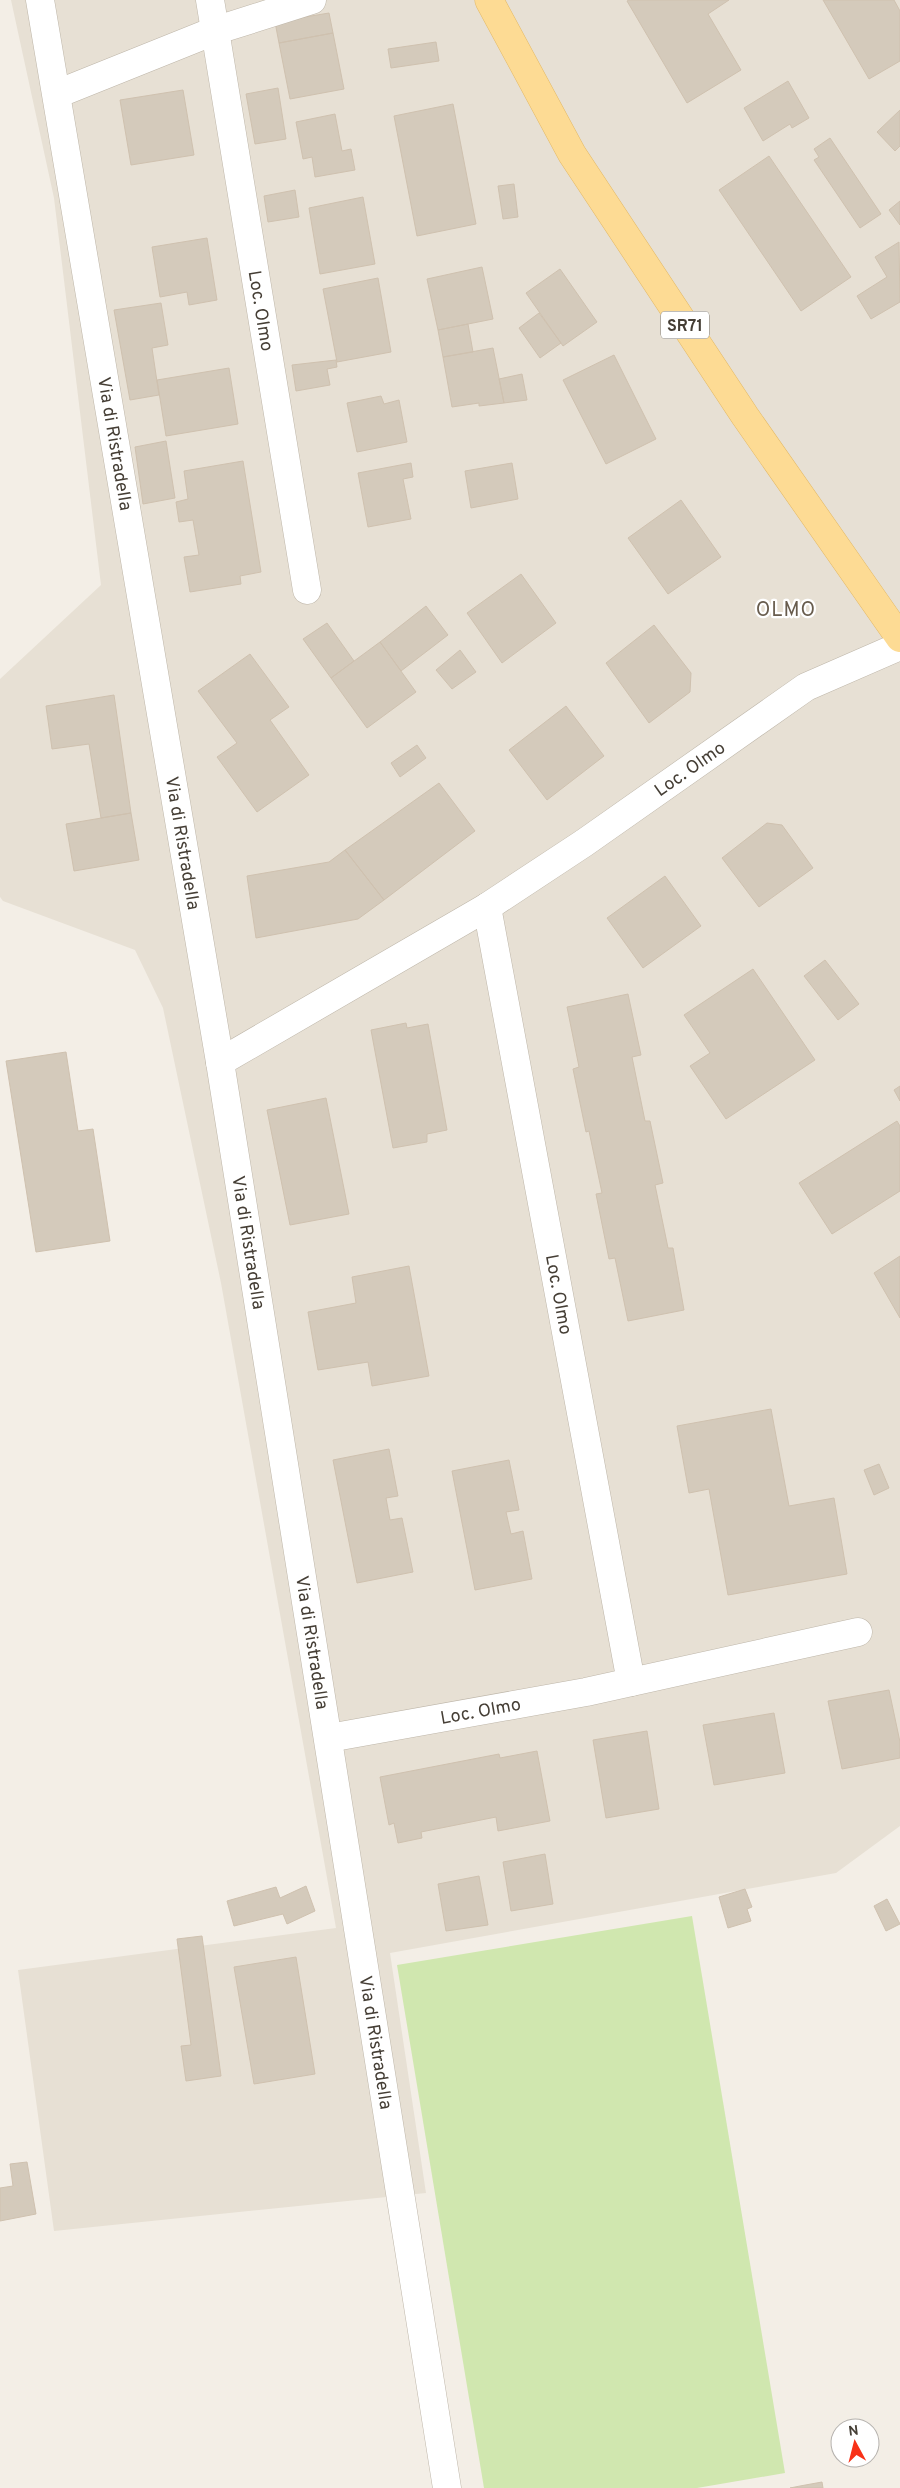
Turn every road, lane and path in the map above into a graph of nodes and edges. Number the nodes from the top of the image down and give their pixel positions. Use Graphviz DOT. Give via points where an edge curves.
graph roads {
  1 [pos="40,0"];
  2 [pos="210,0"];
  3 [pos="312,0"];
  4 [pos="489,0"];
  5 [pos="214,31"];
  6 [pos="56,94"];
  7 [pos="307,590"];
  8 [pos="900,638"];
  9 [pos="900,646"];
  10 [pos="487,907"];
  11 [pos="220,1062"];
  12 [pos="858,1632"];
  13 [pos="631,1682"];
  14 [pos="329,1738"];
  15 [pos="447,2488"];
  1 -- 6 [label="street, Via di Ristradella"];
  2 -- 5 [label="street, Loc. Olmo"];
  3 -- 5 [label="street"];
  4 -- 8 [label="main road, SR71" via="572,154 745,416"];
  5 -- 6 [label="street"];
  5 -- 7 [label="street, Loc. Olmo"];
  6 -- 11 [label="street, Via di Ristradella"];
  9 -- 10 [label="street, Loc. Olmo" via="806,687"];
  10 -- 11 [label="street, Loc. Olmo"];
  10 -- 13 [label="street, Loc. Olmo"];
  11 -- 14 [label="street, Via di Ristradella"];
  12 -- 13 [label="street, Loc. Olmo"];
  13 -- 14 [label="street, Loc. Olmo"];
  14 -- 15 [label="street, Via di Ristradella"];
}
